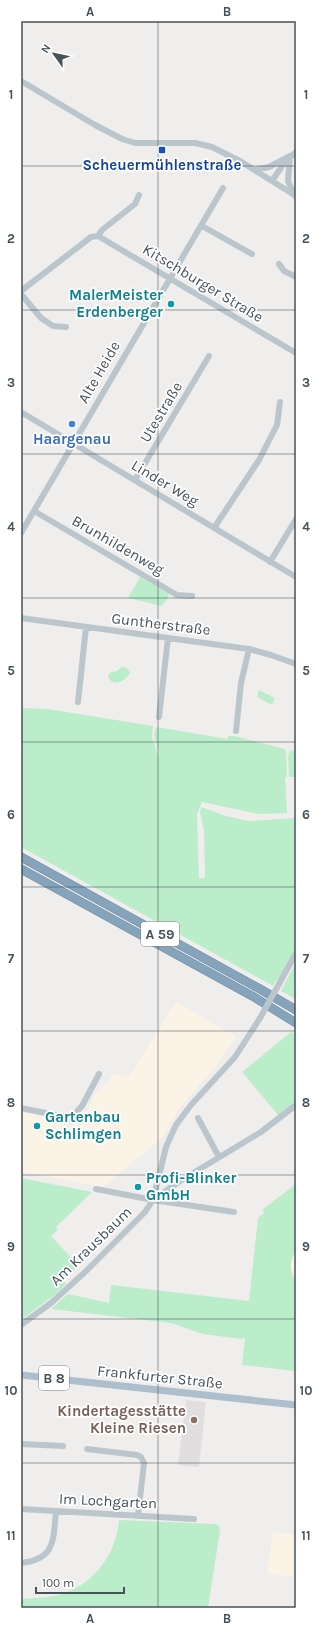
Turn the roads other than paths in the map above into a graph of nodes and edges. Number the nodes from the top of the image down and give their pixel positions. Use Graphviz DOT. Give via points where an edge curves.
graph roads {
  1 [pos="21,81"];
  2 [pos="296,152"];
  3 [pos="290,156"];
  4 [pos="255,170"];
  5 [pos="272,181"];
  6 [pos="224,188"];
  7 [pos="139,195"];
  8 [pos="295,196"];
  9 [pos="202,226"];
  10 [pos="98,236"];
  11 [pos="252,254"];
  12 [pos="279,264"];
  13 [pos="296,277"];
  14 [pos="170,279"];
  15 [pos="21,292"];
  16 [pos="66,327"];
  17 [pos="296,353"];
  18 [pos="209,356"];
  19 [pos="280,402"];
  20 [pos="21,412"];
  21 [pos="73,444"];
  22 [pos="135,480"];
  23 [pos="34,511"];
  24 [pos="296,519"];
  25 [pos="214,528"];
  26 [pos="21,533"];
  27 [pos="270,562"];
  28 [pos="296,577"];
  29 [pos="192,596"];
  30 [pos="21,618"];
  31 [pos="86,627"];
  32 [pos="168,638"];
  33 [pos="248,648"];
  34 [pos="296,664"];
  35 [pos="78,702"];
  36 [pos="159,717"];
  37 [pos="236,730"];
  38 [pos="21,857"];
  39 [pos="21,869"];
  40 [pos="296,953"];
  41 [pos="296,1010"];
  42 [pos="296,1023"];
  43 [pos="99,1074"];
  44 [pos="296,1105"];
  45 [pos="21,1108"];
  46 [pos="198,1118"];
  47 [pos="220,1157"];
  48 [pos="96,1189"];
  49 [pos="153,1200"];
  50 [pos="234,1212"];
  51 [pos="21,1325"];
  52 [pos="21,1375"];
  53 [pos="296,1405"];
  54 [pos="21,1444"];
  55 [pos="63,1446"];
  56 [pos="87,1449"];
  57 [pos="21,1509"];
  58 [pos="56,1512"];
  59 [pos="138,1516"];
  60 [pos="194,1519"];
  61 [pos="21,1563"];
  1 -- 4 [label="street" via="122,139 149,144 201,144 222,151"];
  2 -- 3 [label="street"];
  3 -- 4 [label="street" via="269,167"];
  3 -- 5 [label="street"];
  3 -- 8 [label="street" via="288,181"];
  4 -- 5 [label="street"];
  5 -- 8 [label="street"];
  6 -- 9 [label="street, Alte Heide"];
  7 -- 10 [label="street" via="135,204"];
  9 -- 11 [label="street"];
  9 -- 14 [label="street, Alte Heide"];
  10 -- 14 [label="street, Kitschburger Straße"];
  10 -- 15 [label="street" via="91,237"];
  12 -- 13 [label="street"];
  14 -- 17 [label="street, Kitschburger Straße"];
  14 -- 21 [label="street, Alte Heide"];
  15 -- 16 [label="street" via="41,318 53,326"];
  18 -- 22 [label="street, Utestraße"];
  19 -- 25 [label="street" via="279,420 274,432 259,460"];
  20 -- 21 [label="street, Linder Weg"];
  21 -- 22 [label="street, Linder Weg"];
  21 -- 23 [label="street, Alte Heide"];
  22 -- 25 [label="street, Linder Weg"];
  23 -- 26 [label="street, Alte Heide"];
  23 -- 29 [label="street, Brunhildenweg" via="177,595"];
  24 -- 27 [label="street"];
  25 -- 27 [label="street, Linder Weg"];
  27 -- 28 [label="street, Linder Weg"];
  30 -- 31 [label="street, Guntherstraße"];
  31 -- 32 [label="street, Guntherstraße"];
  31 -- 35 [label="street"];
  32 -- 33 [label="street, Guntherstraße"];
  32 -- 36 [label="street"];
  33 -- 34 [label="street, Guntherstraße"];
  33 -- 37 [label="street"];
  38 -- 41 [label="highway, A 59"];
  39 -- 42 [label="highway, A 59" via="254,997"];
  40 -- 49 [label="street, bridge" via="235,1057 176,1125 166,1147"];
  43 -- 45 [label="street" via="82,1106 72,1116 65,1117"];
  44 -- 47 [label="street, Am Krausbaum" via="257,1135"];
  46 -- 47 [label="street"];
  47 -- 49 [label="street, Am Krausbaum"];
  48 -- 49 [label="street"];
  49 -- 50 [label="street"];
  49 -- 51 [label="street, Am Krausbaum" via="145,1212 84,1273"];
  52 -- 53 [label="main road, Frankfurter Straße / B 8"];
  54 -- 55 [label="street"];
  56 -- 59 [label="street" via="141,1457 144,1463"];
  57 -- 58 [label="street, Im Lochgarten"];
  58 -- 59 [label="street, Im Lochgarten"];
  58 -- 61 [label="street" via="53,1543 50,1548 39,1559"];
  59 -- 60 [label="street, Im Lochgarten"];
}
